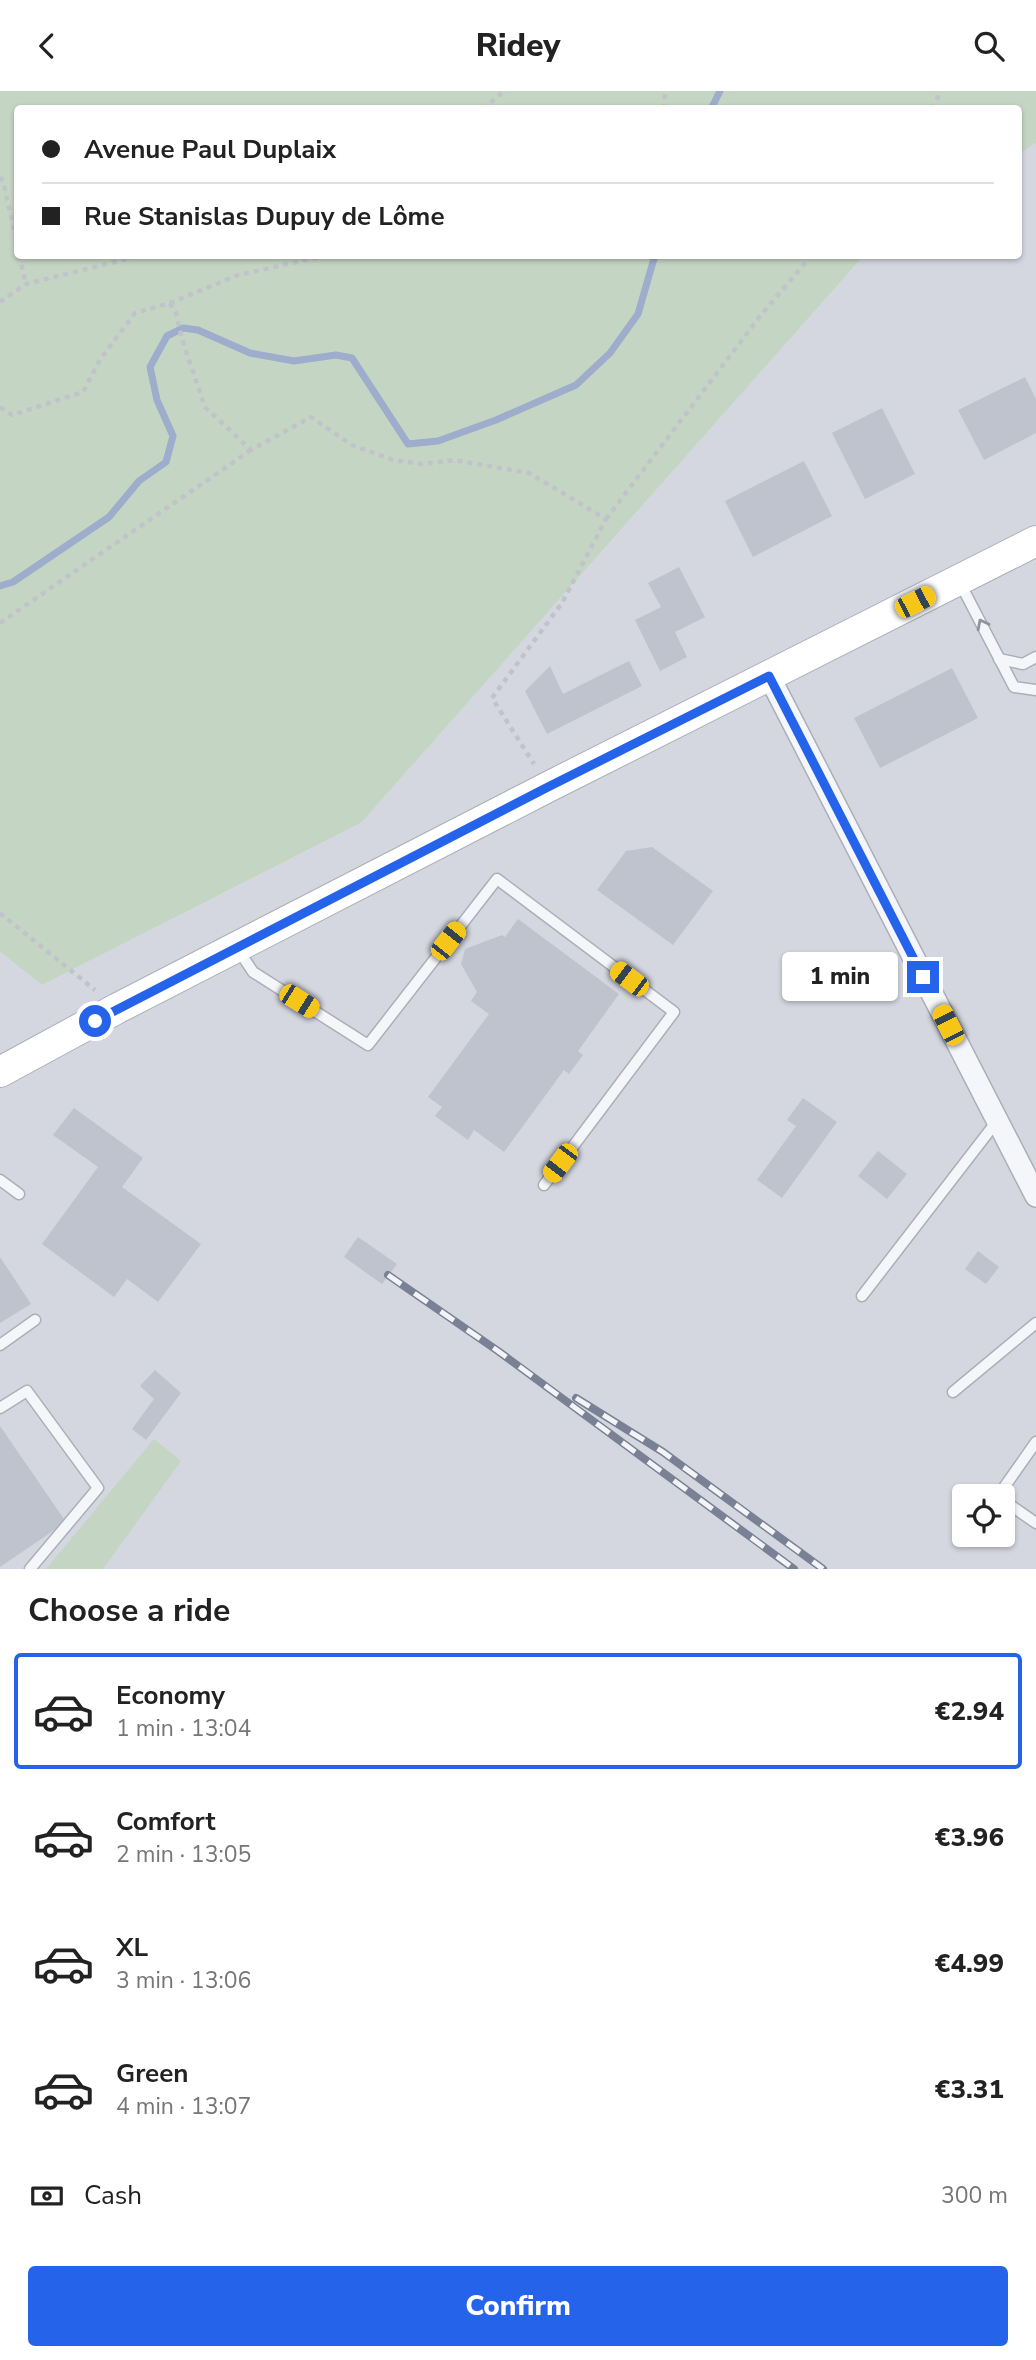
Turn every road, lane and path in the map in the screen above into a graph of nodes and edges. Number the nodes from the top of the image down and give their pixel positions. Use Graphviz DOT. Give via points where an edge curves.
graph roads {
  1 [pos="504,91"];
  2 [pos="488,105"];
  3 [pos="0,177"];
  4 [pos="14,229"];
  5 [pos="20,259"];
  6 [pos="127,259"];
  7 [pos="311,259"];
  8 [pos="809,259"];
  9 [pos="26,284"];
  10 [pos="0,302"];
  11 [pos="170,303"];
  12 [pos="0,407"];
  13 [pos="251,450"];
  14 [pos="606,519"];
  15 [pos="1036,541"];
  16 [pos="959,580"];
  17 [pos="0,623"];
  18 [pos="1036,657"];
  19 [pos="999,659"];
  20 [pos="769,676"];
  21 [pos="1036,689"];
  22 [pos="535,766"];
  23 [pos="0,913"];
  24 [pos="237,948"];
  25 [pos="118,1008"];
  26 [pos="0,1073"];
  27 [pos="997,1121"];
  28 [pos="0,1180"];
  29 [pos="544,1185"];
  30 [pos="19,1194"];
  31 [pos="1036,1196"];
  32 [pos="862,1296"];
  33 [pos="35,1320"];
  34 [pos="1036,1323"];
  35 [pos="0,1345"];
  36 [pos="953,1392"];
  37 [pos="0,1408"];
  38 [pos="1036,1442"];
  39 [pos="1006,1484"];
  40 [pos="1015,1508"];
  41 [pos="1036,1523"];
  42 [pos="30,1569"];
  1 -- 2 [label="path"];
  3 -- 4 [label="path"];
  5 -- 9 [label="path"];
  6 -- 9 [label="path"];
  7 -- 11 [label="path" via="238,275"];
  8 -- 14 [label="path"];
  9 -- 10 [label="path"];
  11 -- 12 [label="path" via="135,313 101,358 83,392 12,415"];
  11 -- 13 [label="path" via="205,407"];
  13 -- 14 [label="path" via="311,417 352,445 393,460 422,464 454,460 530,473"];
  13 -- 17 [label="path"];
  14 -- 22 [label="path" via="562,603 492,698"];
  15 -- 16 [label="main road"];
  19 -- 16 [label="lane, one-way"];
  16 -- 20 [label="main road"];
  18 -- 19 [label="lane" via="1023,664"];
  19 -- 21 [label="lane" via="1014,687"];
  20 -- 24 [label="main road"];
  20 -- 27 [label="street"];
  23 -- 25 [label="path"];
  24 -- 25 [label="main road"];
  24 -- 29 [label="lane" via="253,972 368,1045 496,879 674,1012"];
  25 -- 26 [label="main road"];
  27 -- 31 [label="street"];
  27 -- 32 [label="lane"];
  28 -- 30 [label="lane"];
  33 -- 35 [label="lane"];
  34 -- 36 [label="lane"];
  37 -- 42 [label="lane" via="27,1391 98,1488"];
  38 -- 39 [label="lane"];
  40 -- 41 [label="lane"];
}
